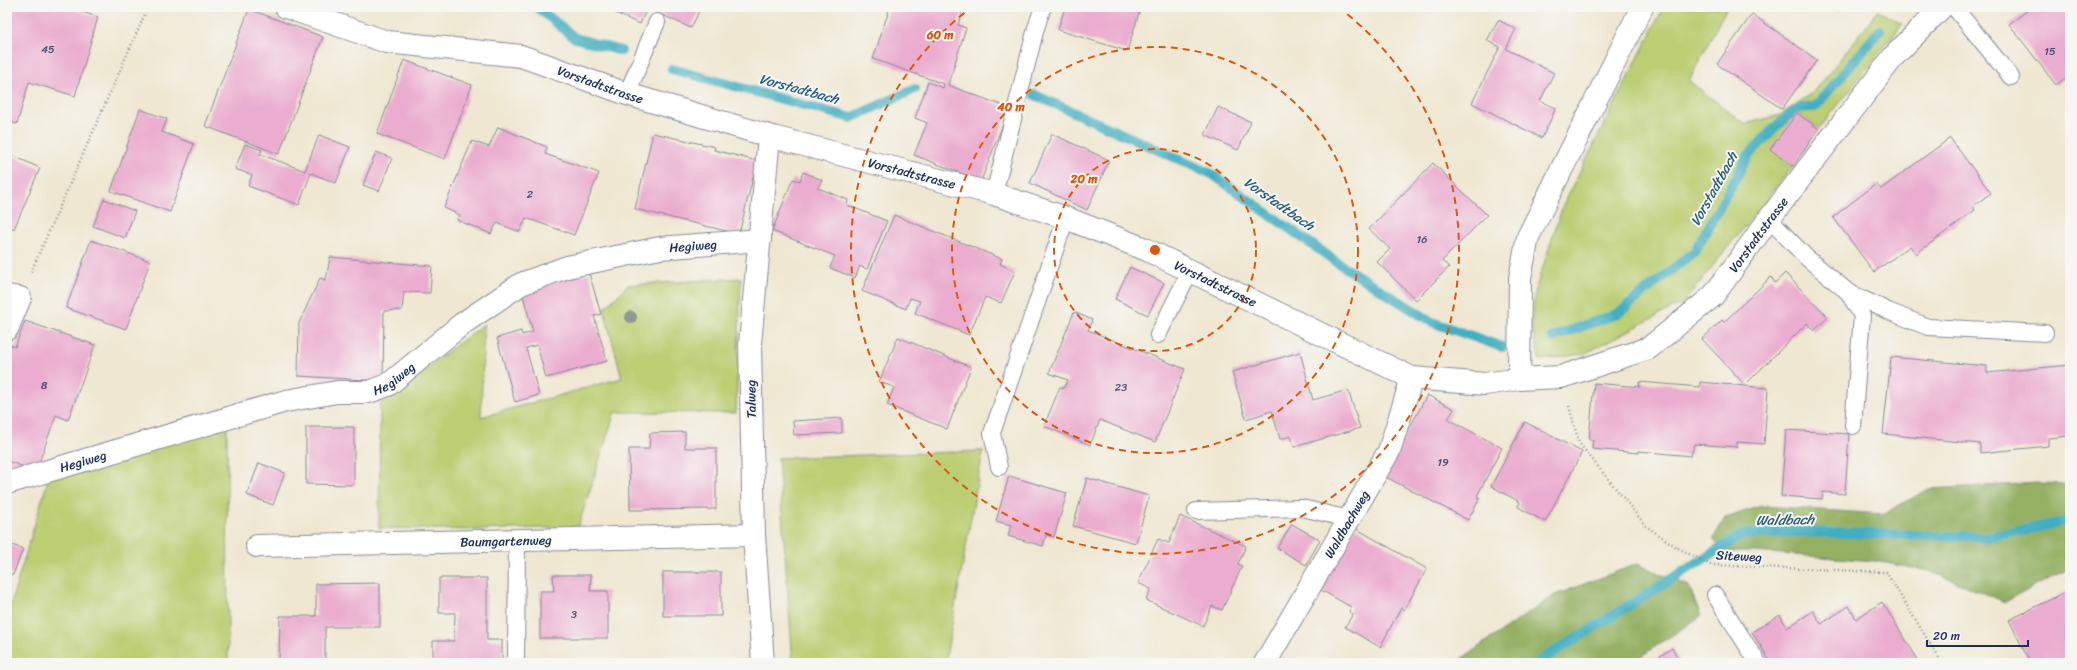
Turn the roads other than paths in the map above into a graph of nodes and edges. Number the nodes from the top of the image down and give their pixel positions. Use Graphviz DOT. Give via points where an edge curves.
graph roads {
  1 [pos="1044,7"];
  2 [pos="1642,7"];
  3 [pos="1942,7"];
  4 [pos="1954,7"];
  5 [pos="296,8"];
  6 [pos="657,22"];
  7 [pos="2011,77"];
  8 [pos="627,94"];
  9 [pos="769,136"];
  10 [pos="994,194"];
  11 [pos="1066,218"];
  12 [pos="1769,219"];
  13 [pos="760,240"];
  14 [pos="1190,270"];
  15 [pos="1848,292"];
  16 [pos="13,297"];
  17 [pos="7,329"];
  18 [pos="2045,333"];
  19 [pos="1158,335"];
  20 [pos="1412,378"];
  21 [pos="1519,379"];
  22 [pos="1853,426"];
  23 [pos="999,467"];
  24 [pos="7,483"];
  25 [pos="1196,511"];
  26 [pos="1349,519"];
  27 [pos="754,536"];
  28 [pos="517,541"];
  29 [pos="257,546"];
  30 [pos="1715,595"];
  31 [pos="516,663"];
  32 [pos="762,663"];
  33 [pos="1265,663"];
  34 [pos="1758,663"];
  1 -- 10 [label="lane" via="1036,28"];
  2 -- 21 [label="street" via="1528,237 1520,278"];
  3 -- 12 [label="street, Vorstadtstrasse" via="1894,56"];
  4 -- 7 [label="lane"];
  5 -- 8 [label="street, Vorstadtstrasse" via="386,42 521,56"];
  6 -- 8 [label="lane"];
  8 -- 9 [label="street, Vorstadtstrasse"];
  9 -- 10 [label="street, Vorstadtstrasse"];
  9 -- 13 [label="street, Talweg"];
  10 -- 11 [label="street, Vorstadtstrasse"];
  11 -- 14 [label="street, Vorstadtstrasse"];
  11 -- 23 [label="lane" via="992,434"];
  12 -- 15 [label="lane" via="1807,258"];
  12 -- 21 [label="street, Vorstadtstrasse" via="1712,296 1649,348 1561,377"];
  13 -- 24 [label="street, Hegiweg" via="660,248 567,266 521,284 462,324 388,385 368,392 337,392 286,401"];
  13 -- 27 [label="street, Talweg" via="750,344"];
  14 -- 19 [label="lane"];
  14 -- 20 [label="street, Vorstadtstrasse"];
  15 -- 18 [label="lane" via="1928,327"];
  15 -- 22 [label="lane" via="1862,316"];
  16 -- 17 [label="street"];
  20 -- 21 [label="street, Vorstadtstrasse" via="1485,384"];
  20 -- 26 [label="street, Waldbachweg" via="1389,450"];
  25 -- 26 [label="lane" via="1302,508"];
  26 -- 33 [label="street, Waldbachweg"];
  27 -- 28 [label="street, Baumgartenweg"];
  27 -- 32 [label="street, Talweg"];
  28 -- 29 [label="street, Baumgartenweg"];
  28 -- 31 [label="lane"];
  30 -- 34 [label="lane"];
}
